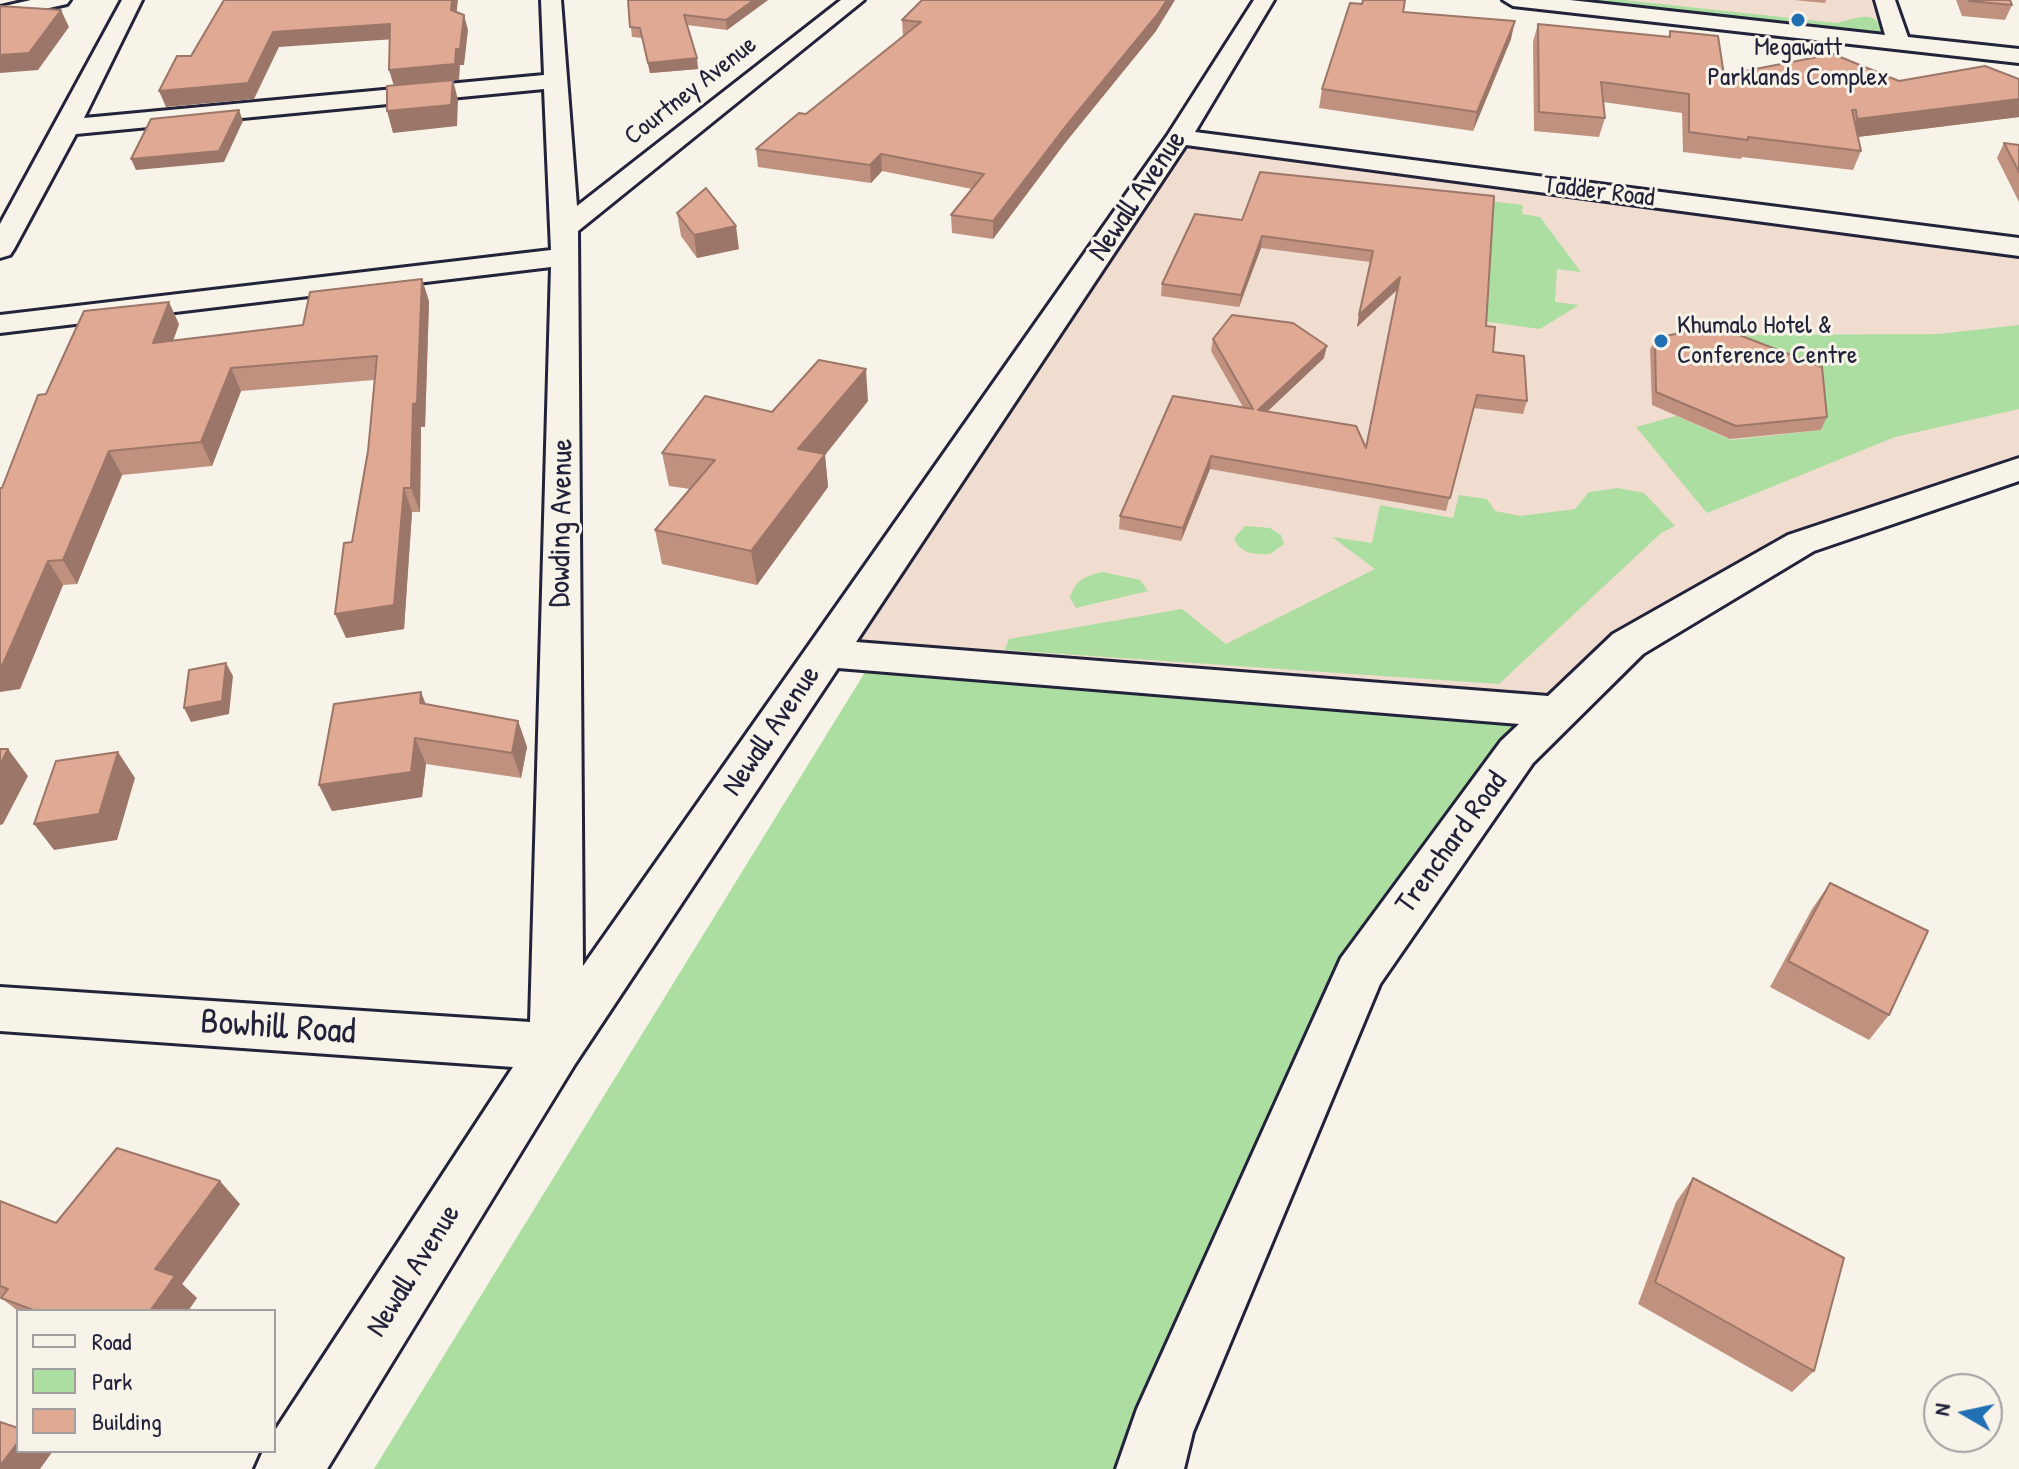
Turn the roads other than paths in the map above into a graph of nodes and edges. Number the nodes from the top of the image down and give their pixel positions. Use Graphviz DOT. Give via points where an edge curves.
graph roads {
  1 [pos="60,0"];
  2 [pos="132,0"];
  3 [pos="551,0"];
  4 [pos="854,0"];
  5 [pos="1264,0"];
  6 [pos="1513,0"];
  7 [pos="1885,0"];
  8 [pos="0,13"];
  9 [pos="1899,43"];
  10 [pos="2013,57"];
  11 [pos="555,81"];
  12 [pos="67,127"];
  13 [pos="1179,137"];
  14 [pos="565,243"];
  15 [pos="2019,247"];
  16 [pos="0,249"];
  17 [pos="0,324"];
  18 [pos="2019,469"];
  19 [pos="825,653"];
  20 [pos="1559,712"];
  21 [pos="0,1009"];
  22 [pos="556,1047"];
  23 [pos="289,1469"];
  24 [pos="1150,1469"];
  1 -- 8 [label="street"];
  2 -- 12 [label="street"];
  3 -- 11 [label="street, Dowding Avenue"];
  4 -- 14 [label="street, Courtney Avenue"];
  5 -- 13 [label="street, Newall Avenue"];
  6 -- 9 [label="street"];
  7 -- 9 [label="street"];
  9 -- 10 [label="street"];
  11 -- 12 [label="street"];
  11 -- 14 [label="street, Dowding Avenue"];
  12 -- 16 [label="street"];
  13 -- 15 [label="street, Tadder Road"];
  13 -- 19 [label="street, Newall Avenue"];
  14 -- 17 [label="street"];
  14 -- 22 [label="street, Dowding Avenue"];
  18 -- 20 [label="street, Trenchard Road" via="1801,543 1628,644"];
  19 -- 20 [label="street"];
  19 -- 22 [label="street, Newall Avenue"];
  20 -- 24 [label="street, Trenchard Road" via="1517,752 1359,973 1160,1432"];
  21 -- 22 [label="street, Bowhill Road"];
  22 -- 23 [label="street, Newall Avenue"];
}
